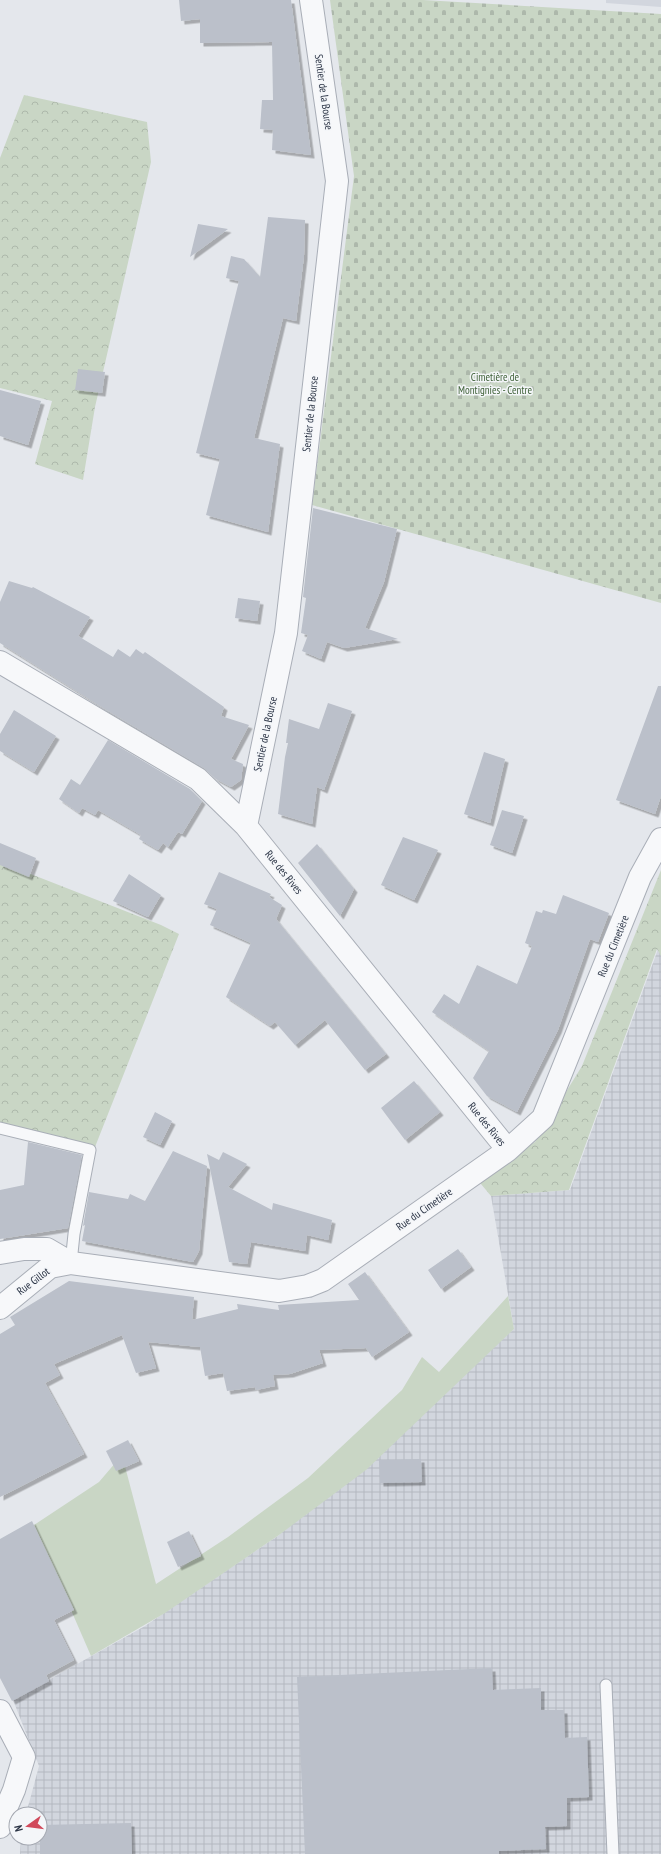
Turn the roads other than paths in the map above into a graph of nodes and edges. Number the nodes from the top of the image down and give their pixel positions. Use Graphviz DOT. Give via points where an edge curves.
graph roads {
  1 [pos="311,0"];
  2 [pos="0,662"];
  3 [pos="246,826"];
  4 [pos="661,839"];
  5 [pos="0,1128"];
  6 [pos="508,1150"];
  7 [pos="0,1253"];
  8 [pos="71,1263"];
  9 [pos="0,1308"];
  10 [pos="606,1685"];
  11 [pos="0,1711"];
  12 [pos="0,1827"];
  13 [pos="613,1854"];
  1 -- 3 [label="street, Sentier de la Bourse" via="336,181 286,634"];
  2 -- 3 [label="street, Rue des Rives" via="198,779"];
  3 -- 6 [label="street, Rue des Rives"];
  4 -- 6 [label="street, Rue du Cimetière" via="640,877 543,1118"];
  5 -- 8 [label="lane" via="90,1150"];
  6 -- 8 [label="street, Rue du Cimetière" via="323,1280 308,1286 279,1291 267,1290"];
  7 -- 8 [label="street, Rue du Cimetière" via="47,1249"];
  8 -- 9 [label="street, Rue Gillot" via="50,1267"];
  10 -- 13 [label="lane"];
  11 -- 12 [label="street" via="24,1757"];
}
